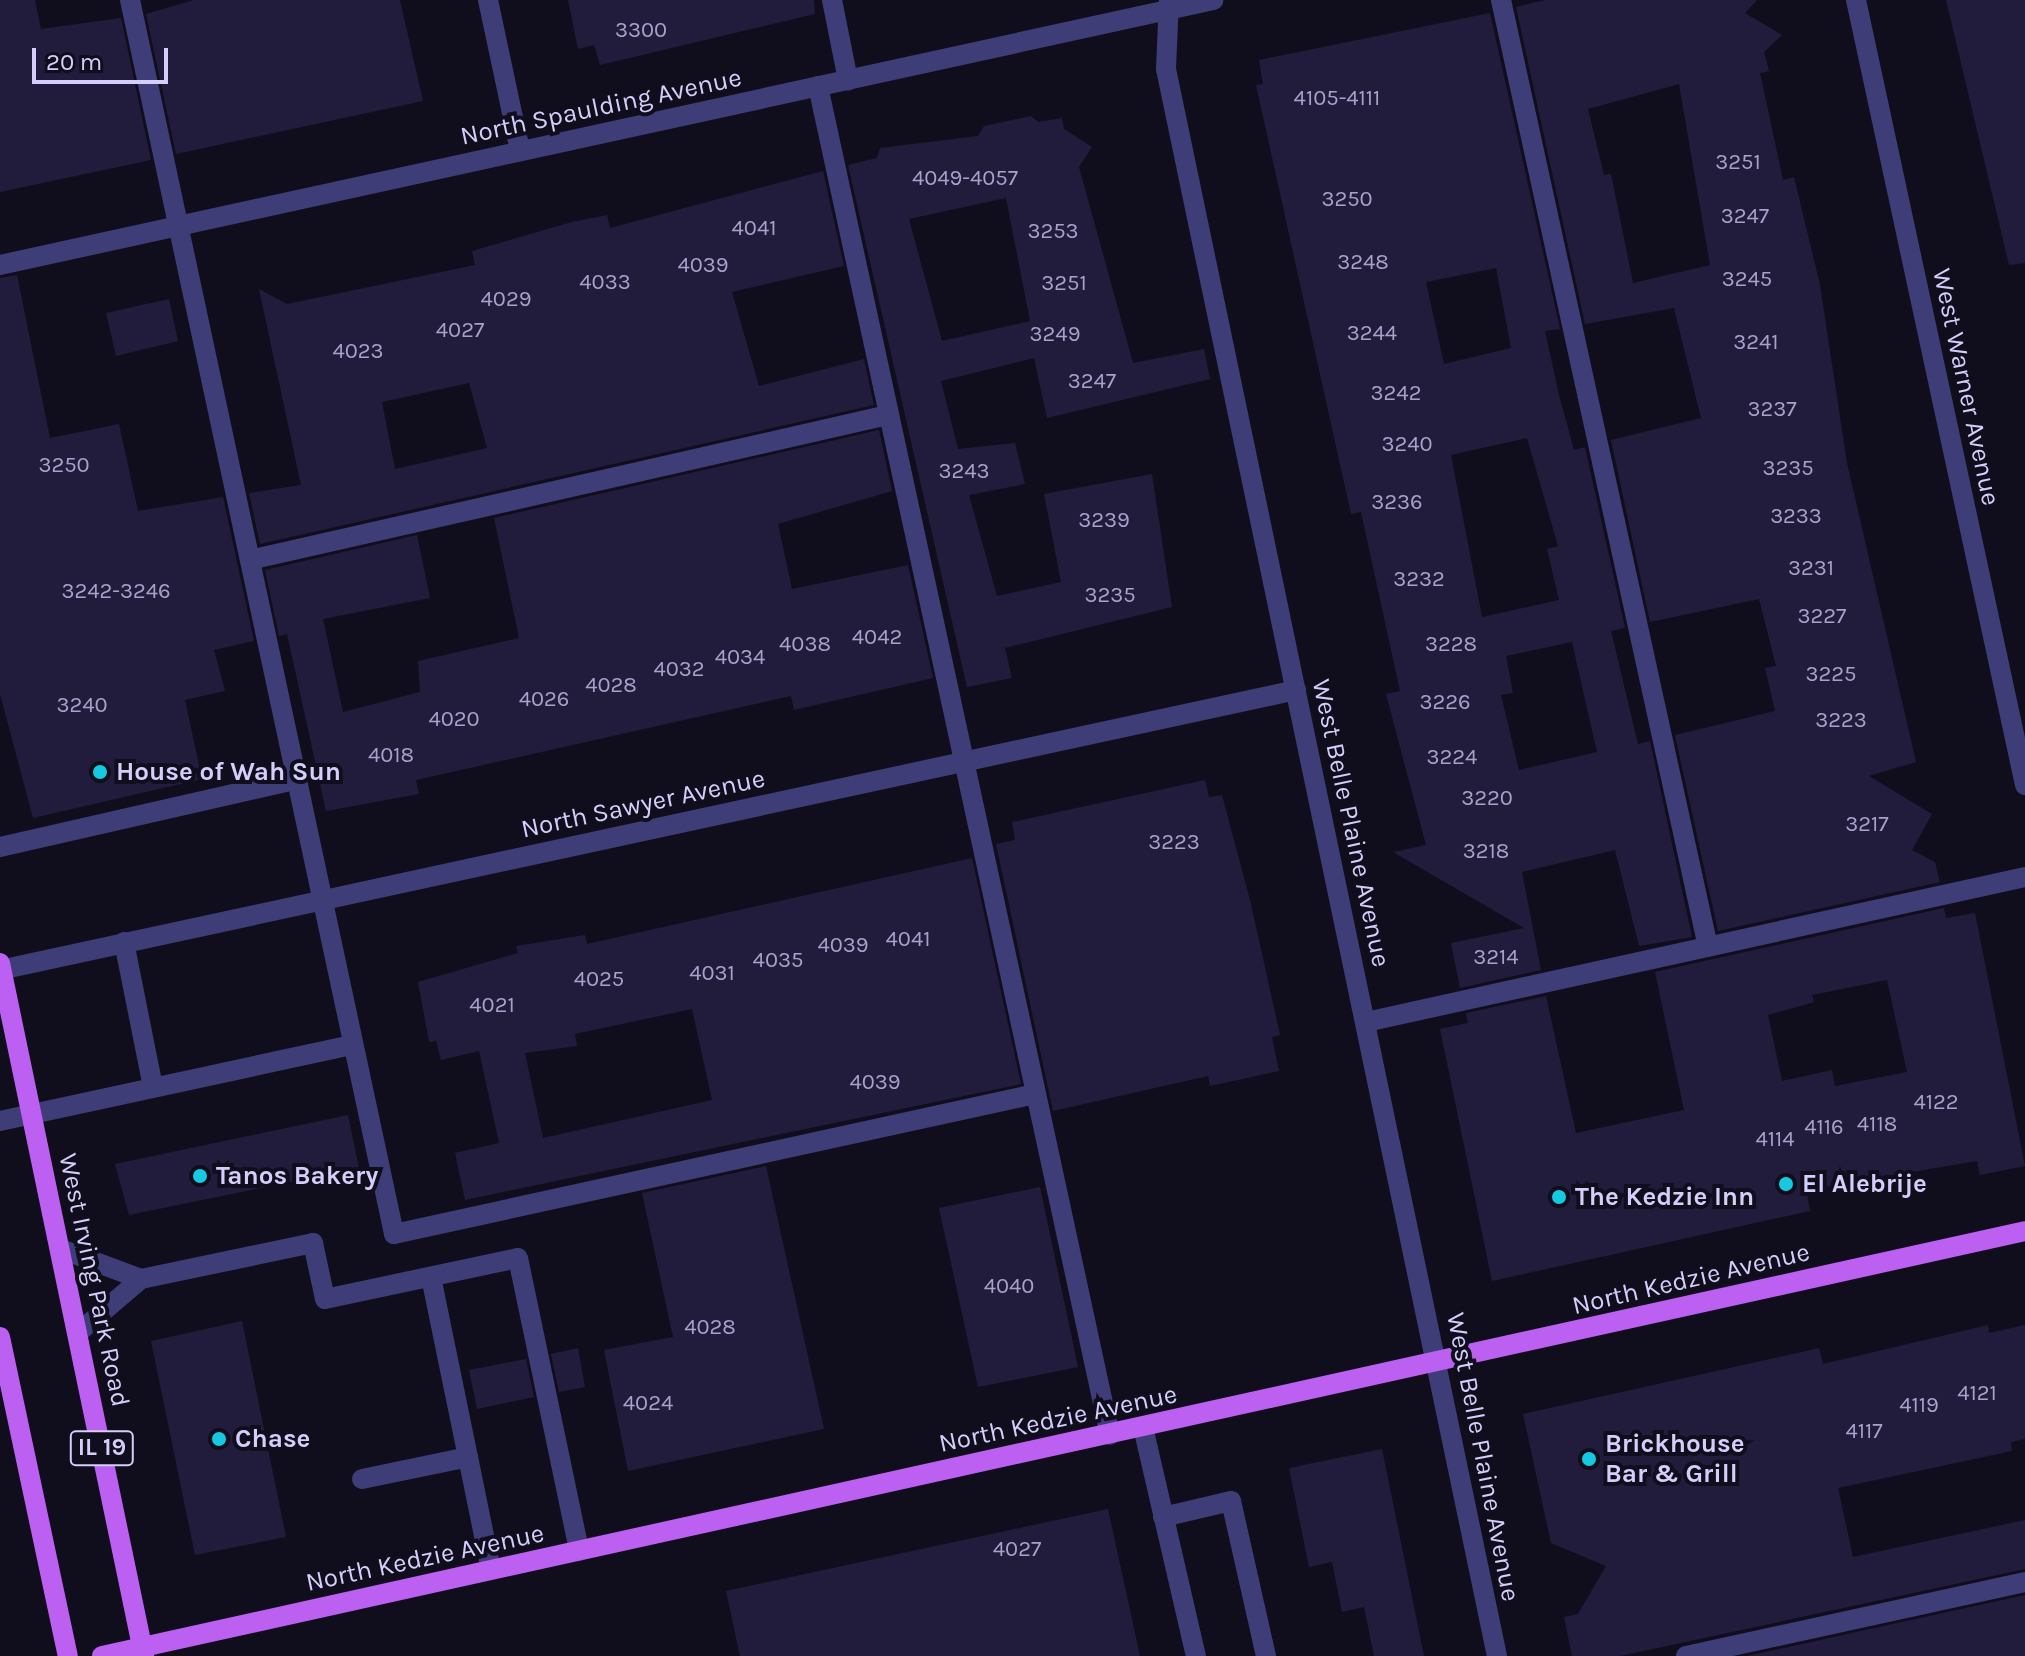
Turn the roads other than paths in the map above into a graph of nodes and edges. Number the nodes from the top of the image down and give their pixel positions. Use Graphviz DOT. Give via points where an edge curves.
graph roads {
  1 [pos="130,0"];
  2 [pos="488,0"];
  3 [pos="832,0"];
  4 [pos="1213,0"];
  5 [pos="1501,0"];
  6 [pos="1856,0"];
  7 [pos="1169,5"];
  8 [pos="848,80"];
  9 [pos="818,86"];
  10 [pos="520,151"];
  11 [pos="178,226"];
  12 [pos="0,265"];
  13 [pos="888,415"];
  14 [pos="250,560"];
  15 [pos="1296,690"];
  16 [pos="962,762"];
  17 [pos="296,780"];
  18 [pos="2025,785"];
  19 [pos="0,847"];
  20 [pos="2025,877"];
  21 [pos="322,899"];
  22 [pos="124,942"];
  23 [pos="1708,947"];
  24 [pos="0,967"];
  25 [pos="1366,1022"];
  26 [pos="353,1045"];
  27 [pos="153,1087"];
  28 [pos="1035,1094"];
  29 [pos="32,1114"];
  30 [pos="0,1121"];
  31 [pos="2025,1231"];
  32 [pos="61,1249"];
  33 [pos="431,1277"];
  34 [pos="141,1279"];
  35 [pos="79,1332"];
  36 [pos="0,1337"];
  37 [pos="1438,1362"];
  38 [pos="1143,1427"];
  39 [pos="1110,1435"];
  40 [pos="468,1457"];
  41 [pos="362,1479"];
  42 [pos="1163,1517"];
  43 [pos="579,1551"];
  44 [pos="491,1570"];
  45 [pos="2025,1582"];
  46 [pos="143,1651"];
  47 [pos="68,1656"];
  48 [pos="102,1656"];
  49 [pos="1196,1656"];
  50 [pos="1266,1656"];
  51 [pos="1497,1656"];
  52 [pos="1686,1656"];
  1 -- 11 [label="street"];
  2 -- 10 [label="street"];
  3 -- 8 [label="street"];
  4 -- 7 [label="street, North Spaulding Avenue"];
  5 -- 23 [label="street"];
  6 -- 18 [label="street, West Warner Avenue"];
  7 -- 8 [label="street, North Spaulding Avenue"];
  7 -- 15 [label="street, West Belle Plaine Avenue" via="1165,64"];
  8 -- 9 [label="street, North Spaulding Avenue"];
  9 -- 10 [label="street, North Spaulding Avenue"];
  9 -- 13 [label="street"];
  10 -- 11 [label="street, North Spaulding Avenue"];
  11 -- 12 [label="street, North Spaulding Avenue"];
  11 -- 14 [label="street"];
  13 -- 14 [label="street"];
  13 -- 16 [label="street"];
  14 -- 17 [label="street"];
  15 -- 16 [label="street, North Sawyer Avenue"];
  15 -- 25 [label="street, West Belle Plaine Avenue"];
  16 -- 21 [label="street, North Sawyer Avenue"];
  16 -- 28 [label="street"];
  17 -- 19 [label="street"];
  17 -- 21 [label="street"];
  20 -- 23 [label="street"];
  21 -- 22 [label="street, North Sawyer Avenue"];
  21 -- 26 [label="street"];
  22 -- 24 [label="street, North Sawyer Avenue"];
  22 -- 27 [label="street"];
  23 -- 25 [label="street"];
  24 -- 29 [label="main road, West Irving Park Road / IL 19"];
  25 -- 37 [label="street, West Belle Plaine Avenue"];
  26 -- 27 [label="street"];
  26 -- 28 [label="street" via="394,1234"];
  27 -- 29 [label="street"];
  28 -- 39 [label="street"];
  29 -- 30 [label="street"];
  29 -- 32 [label="main road, West Irving Park Road / IL 19"];
  31 -- 37 [label="main road, North Kedzie Avenue"];
  32 -- 34 [label="street"];
  32 -- 35 [label="main road, West Irving Park Road / IL 19"];
  33 -- 34 [label="street" via="325,1299 313,1243"];
  33 -- 40 [label="street"];
  33 -- 43 [label="street" via="518,1258"];
  34 -- 35 [label="street"];
  35 -- 46 [label="main road, West Irving Park Road / IL 19"];
  36 -- 47 [label="main road, IL 19"];
  37 -- 38 [label="main road, North Kedzie Avenue"];
  37 -- 51 [label="street, West Belle Plaine Avenue"];
  38 -- 39 [label="main road, North Kedzie Avenue"];
  38 -- 42 [label="street"];
  39 -- 43 [label="main road, North Kedzie Avenue"];
  40 -- 41 [label="street"];
  40 -- 44 [label="street"];
  42 -- 49 [label="street"];
  42 -- 50 [label="street" via="1231,1501"];
  43 -- 44 [label="main road, North Kedzie Avenue"];
  44 -- 46 [label="main road, North Kedzie Avenue"];
  45 -- 52 [label="street"];
  46 -- 48 [label="main road, North Kedzie Avenue"];
}
